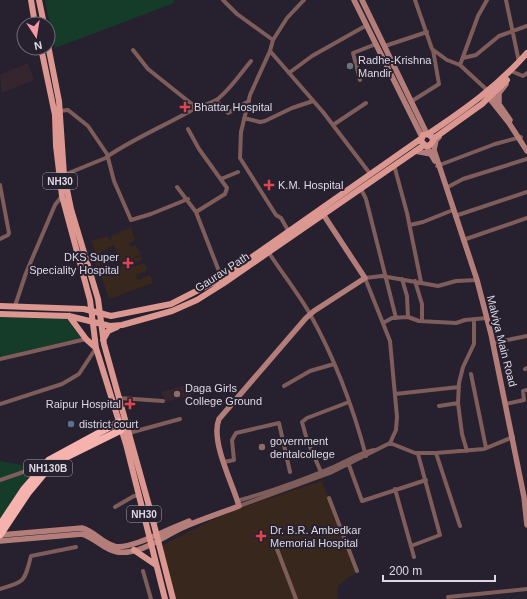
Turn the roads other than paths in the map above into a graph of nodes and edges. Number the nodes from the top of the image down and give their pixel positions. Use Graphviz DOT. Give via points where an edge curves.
graph roads {
  1 [pos="31,0"];
  2 [pos="39,0"];
  3 [pos="223,0"];
  4 [pos="304,0"];
  5 [pos="354,0"];
  6 [pos="362,0"];
  7 [pos="414,0"];
  8 [pos="487,0"];
  9 [pos="506,0"];
  10 [pos="34,16"];
  11 [pos="42,16"];
  12 [pos="366,25"];
  13 [pos="527,26"];
  14 [pos="512,30"];
  15 [pos="427,32"];
  16 [pos="273,40"];
  17 [pos="376,44"];
  18 [pos="385,46"];
  19 [pos="132,50"];
  20 [pos="434,50"];
  21 [pos="270,51"];
  22 [pos="527,53"];
  23 [pos="43,56"];
  24 [pos="50,56"];
  25 [pos="463,58"];
  26 [pos="527,58"];
  27 [pos="252,61"];
  28 [pos="519,63"];
  29 [pos="460,65"];
  30 [pos="289,73"];
  31 [pos="527,73"];
  32 [pos="511,74"];
  33 [pos="360,80"];
  34 [pos="489,93"];
  35 [pos="216,100"];
  36 [pos="249,101"];
  37 [pos="313,101"];
  38 [pos="412,101"];
  39 [pos="366,103"];
  40 [pos="496,104"];
  41 [pos="477,108"];
  42 [pos="194,109"];
  43 [pos="60,111"];
  44 [pos="244,118"];
  45 [pos="454,124"];
  46 [pos="333,125"];
  47 [pos="188,129"];
  48 [pos="425,136"];
  49 [pos="520,137"];
  50 [pos="433,139"];
  51 [pos="425,145"];
  52 [pos="527,146"];
  53 [pos="415,151"];
  54 [pos="527,151"];
  55 [pos="430,154"];
  56 [pos="108,156"];
  57 [pos="527,159"];
  58 [pos="394,165"];
  59 [pos="438,166"];
  60 [pos="238,172"];
  61 [pos="64,175"];
  62 [pos="372,177"];
  63 [pos="221,179"];
  64 [pos="0,185"];
  65 [pos="177,187"];
  66 [pos="446,188"];
  67 [pos="361,189"];
  68 [pos="527,192"];
  69 [pos="65,199"];
  70 [pos="188,199"];
  71 [pos="2,209"];
  72 [pos="196,212"];
  73 [pos="322,212"];
  74 [pos="454,213"];
  75 [pos="527,218"];
  76 [pos="410,224"];
  77 [pos="289,232"];
  78 [pos="0,239"];
  79 [pos="463,240"];
  80 [pos="269,253"];
  81 [pos="384,277"];
  82 [pos="366,278"];
  83 [pos="402,279"];
  84 [pos="223,280"];
  85 [pos="477,280"];
  86 [pos="416,281"];
  87 [pos="421,282"];
  88 [pos="0,306"];
  89 [pos="15,306"];
  90 [pos="91,311"];
  91 [pos="100,313"];
  92 [pos="0,314"];
  93 [pos="310,314"];
  94 [pos="69,316"];
  95 [pos="408,317"];
  96 [pos="396,318"];
  97 [pos="487,318"];
  98 [pos="474,319"];
  99 [pos="422,320"];
  100 [pos="92,321"];
  101 [pos="100,323"];
  102 [pos="382,323"];
  103 [pos="122,325"];
  104 [pos="527,336"];
  105 [pos="86,339"];
  106 [pos="103,340"];
  107 [pos="493,343"];
  108 [pos="96,348"];
  109 [pos="0,359"];
  110 [pos="334,364"];
  111 [pos="471,374"];
  112 [pos="284,386"];
  113 [pos="459,386"];
  114 [pos="527,390"];
  115 [pos="395,394"];
  116 [pos="119,398"];
  117 [pos="163,401"];
  118 [pos="349,402"];
  119 [pos="458,403"];
  120 [pos="0,404"];
  121 [pos="506,404"];
  122 [pos="439,406"];
  123 [pos="180,419"];
  124 [pos="119,422"];
  125 [pos="122,430"];
  126 [pos="129,433"];
  127 [pos="513,437"];
  128 [pos="390,443"];
  129 [pos="486,448"];
  130 [pos="467,451"];
  131 [pos="436,453"];
  132 [pos="365,454"];
  133 [pos="418,454"];
  134 [pos="224,462"];
  135 [pos="349,465"];
  136 [pos="290,472"];
  137 [pos="321,472"];
  138 [pos="37,476"];
  139 [pos="0,480"];
  140 [pos="426,480"];
  141 [pos="395,489"];
  142 [pos="140,496"];
  143 [pos="526,496"];
  144 [pos="329,498"];
  145 [pos="238,504"];
  146 [pos="527,506"];
  147 [pos="116,508"];
  148 [pos="527,524"];
  149 [pos="0,525"];
  150 [pos="460,526"];
  151 [pos="0,535"];
  152 [pos="157,538"];
  153 [pos="0,541"];
  154 [pos="150,542"];
  155 [pos="411,546"];
  156 [pos="76,547"];
  157 [pos="277,549"];
  158 [pos="134,550"];
  159 [pos="414,557"];
  160 [pos="156,565"];
  161 [pos="143,571"];
  162 [pos="357,571"];
  163 [pos="0,589"];
  164 [pos="527,589"];
  165 [pos="448,597"];
  166 [pos="151,599"];
  167 [pos="165,599"];
  168 [pos="173,599"];
  169 [pos="296,599"];
  1 -- 10 [label="main road"];
  2 -- 11 [label="main road"];
  3 -- 16 [label="street" via="237,14"];
  4 -- 16 [label="street" via="287,18"];
  5 -- 12 [label="street"];
  6 -- 18 [label="street"];
  7 -- 15 [label="street"];
  8 -- 25 [label="street" via="478,16"];
  9 -- 14 [label="street"];
  12 -- 17 [label="street"];
  12 -- 30 [label="street" via="312,56"];
  13 -- 14 [label="street"];
  14 -- 25 [label="street" via="499,36 476,55"];
  14 -- 28 [label="street"];
  15 -- 18 [label="street"];
  15 -- 20 [label="street"];
  16 -- 21 [label="street"];
  17 -- 33 [label="street" via="353,53"];
  17 -- 48 [label="street"];
  18 -- 38 [label="street"];
  19 -- 42 [label="street" via="148,69 193,105"];
  20 -- 29 [label="street"];
  20 -- 38 [label="street" via="439,84"];
  21 -- 30 [label="street"];
  21 -- 36 [label="street"];
  22 -- 28 [label="main road"];
  23 -- 69 [label="main road, NH30" via="55,115 56,151"];
  24 -- 43 [label="main road, NH30"];
  25 -- 29 [label="street"];
  26 -- 32 [label="main road"];
  27 -- 35 [label="street"];
  28 -- 32 [label="main road"];
  29 -- 34 [label="street"];
  30 -- 37 [label="street"];
  31 -- 32 [label="street" via="523,76"];
  32 -- 34 [label="main road"];
  32 -- 40 [label="street" via="499,93"];
  34 -- 40 [label="street"];
  34 -- 41 [label="main road, Gaurav Path"];
  34 -- 48 [label="main road"];
  35 -- 36 [label="street" via="228,114"];
  35 -- 42 [label="street"];
  36 -- 44 [label="street"];
  37 -- 44 [label="street" via="265,121"];
  37 -- 46 [label="street"];
  38 -- 48 [label="street"];
  39 -- 46 [label="street"];
  40 -- 41 [label="street" via="490,103"];
  40 -- 49 [label="street"];
  41 -- 45 [label="main road, Gaurav Path"];
  42 -- 56 [label="street" via="186,116 140,137"];
  43 -- 56 [label="street" via="68,110 88,126"];
  43 -- 61 [label="main road, NH30"];
  44 -- 77 [label="street" via="240,158"];
  45 -- 50 [label="main road, Gaurav Path"];
  45 -- 59 [label="street" via="436,140 434,150"];
  46 -- 62 [label="street"];
  47 -- 63 [label="street"];
  48 -- 50 [label="main road"];
  48 -- 51 [label="main road"];
  48 -- 62 [label="main road"];
  49 -- 52 [label="street"];
  49 -- 54 [label="street"];
  49 -- 59 [label="street"];
  50 -- 51 [label="main road, Gaurav Path" via="432,144"];
  51 -- 53 [label="main road, Gaurav Path"];
  51 -- 55 [label="street"];
  53 -- 55 [label="street"];
  53 -- 58 [label="main road, Gaurav Path"];
  55 -- 59 [label="street"];
  56 -- 61 [label="street"];
  56 -- 70 [label="street" via="114,181 131,220"];
  57 -- 66 [label="street" via="463,179"];
  58 -- 62 [label="main road, Gaurav Path"];
  58 -- 76 [label="street"];
  59 -- 66 [label="street, Malviya Main Road"];
  60 -- 63 [label="street"];
  61 -- 69 [label="main road, NH30"];
  62 -- 67 [label="main road, Gaurav Path"];
  62 -- 73 [label="main road"];
  63 -- 72 [label="street" via="228,191"];
  64 -- 71 [label="street"];
  65 -- 70 [label="street"];
  66 -- 74 [label="street, Malviya Main Road"];
  67 -- 73 [label="main road, Gaurav Path"];
  67 -- 81 [label="street" via="366,199"];
  68 -- 74 [label="street"];
  69 -- 89 [label="street" via="55,205"];
  69 -- 90 [label="main road, NH30"];
  69 -- 91 [label="main road, NH30" via="98,299"];
  70 -- 72 [label="street"];
  71 -- 78 [label="street" via="8,235"];
  72 -- 84 [label="street"];
  73 -- 77 [label="main road"];
  73 -- 80 [label="main road, Gaurav Path"];
  73 -- 82 [label="street"];
  74 -- 76 [label="street"];
  74 -- 79 [label="street, Malviya Main Road"];
  75 -- 79 [label="street"];
  76 -- 87 [label="street"];
  77 -- 84 [label="main road"];
  79 -- 85 [label="street, Malviya Main Road"];
  80 -- 84 [label="main road, Gaurav Path"];
  80 -- 93 [label="street"];
  81 -- 82 [label="street"];
  81 -- 83 [label="street"];
  81 -- 96 [label="street"];
  82 -- 93 [label="street"];
  82 -- 102 [label="street"];
  83 -- 86 [label="street"];
  83 -- 95 [label="street" via="407,296"];
  84 -- 91 [label="main road" via="171,304 118,315 108,316"];
  84 -- 103 [label="main road, Gaurav Path" via="197,300 172,311"];
  85 -- 87 [label="street" via="456,280 438,286"];
  85 -- 97 [label="street, Malviya Main Road"];
  86 -- 87 [label="street"];
  86 -- 99 [label="street" via="422,304"];
  88 -- 89 [label="main road"];
  89 -- 90 [label="main road"];
  90 -- 91 [label="main road"];
  90 -- 100 [label="main road, NH30"];
  91 -- 101 [label="main road, NH30"];
  92 -- 94 [label="main road, Gaurav Path"];
  93 -- 110 [label="street"];
  93 -- 134 [label="street" via="219,419 218,438"];
  94 -- 100 [label="main road, Gaurav Path"];
  94 -- 105 [label="main road"];
  95 -- 96 [label="street"];
  95 -- 99 [label="street"];
  96 -- 102 [label="street"];
  97 -- 98 [label="street"];
  97 -- 107 [label="street, Malviya Main Road"];
  98 -- 99 [label="street" via="456,323"];
  98 -- 113 [label="street" via="474,344 463,367"];
  100 -- 101 [label="main road, Gaurav Path"];
  100 -- 108 [label="main road, NH30"];
  101 -- 103 [label="main road, Gaurav Path" via="110,326"];
  101 -- 106 [label="main road, NH30"];
  102 -- 115 [label="street" via="390,341"];
  103 -- 106 [label="main road" via="108,331"];
  104 -- 107 [label="street"];
  105 -- 108 [label="main road"];
  105 -- 109 [label="street"];
  106 -- 116 [label="main road, NH30"];
  107 -- 121 [label="street, Malviya Main Road"];
  108 -- 120 [label="street" via="79,374 62,384"];
  108 -- 124 [label="main road, NH30"];
  110 -- 112 [label="street" via="310,371"];
  110 -- 118 [label="street"];
  111 -- 129 [label="street"];
  113 -- 115 [label="street"];
  113 -- 119 [label="street"];
  114 -- 121 [label="street" via="523,391 524,400"];
  115 -- 128 [label="street" via="396,430"];
  116 -- 117 [label="street"];
  116 -- 126 [label="main road, NH30"];
  118 -- 132 [label="street"];
  118 -- 137 [label="street" via="302,422 306,440"];
  119 -- 122 [label="street"];
  119 -- 130 [label="street"];
  121 -- 127 [label="street, Malviya Main Road"];
  123 -- 126 [label="street"];
  124 -- 125 [label="main road, NH30"];
  124 -- 138 [label="highway, NH130B" via="55,456 44,464"];
  125 -- 138 [label="highway, NH130B" via="58,461"];
  125 -- 142 [label="main road, NH30"];
  126 -- 152 [label="main road, NH30"];
  127 -- 129 [label="street"];
  127 -- 143 [label="street, Malviya Main Road"];
  128 -- 132 [label="street"];
  128 -- 133 [label="street"];
  129 -- 130 [label="street"];
  130 -- 131 [label="street"];
  131 -- 133 [label="street"];
  131 -- 150 [label="street"];
  132 -- 135 [label="street"];
  132 -- 137 [label="street"];
  133 -- 140 [label="street"];
  134 -- 136 [label="street" via="234,460 232,440 236,433 279,423"];
  134 -- 145 [label="street"];
  135 -- 141 [label="street" via="362,501"];
  135 -- 145 [label="street" via="304,484"];
  137 -- 145 [label="street"];
  138 -- 139 [label="street" via="29,470"];
  138 -- 149 [label="highway, NH130B"];
  138 -- 151 [label="highway, NH130B"];
  140 -- 141 [label="street"];
  140 -- 155 [label="street" via="440,534"];
  141 -- 155 [label="street"];
  142 -- 147 [label="street" via="134,496"];
  142 -- 154 [label="main road, NH30"];
  143 -- 146 [label="street, Malviya Main Road"];
  144 -- 162 [label="street"];
  145 -- 152 [label="street"];
  146 -- 148 [label="street, Malviya Main Road"];
  151 -- 154 [label="street" via="76,528 86,529 114,546"];
  152 -- 154 [label="street"];
  152 -- 168 [label="main road, NH30"];
  153 -- 158 [label="street" via="82,534 112,551"];
  154 -- 158 [label="street"];
  154 -- 160 [label="main road, NH30"];
  155 -- 159 [label="street"];
  156 -- 163 [label="street" via="31,556 26,576 21,583"];
  157 -- 169 [label="street"];
  158 -- 160 [label="main road"];
  160 -- 167 [label="main road, NH30"];
  161 -- 166 [label="street"];
  164 -- 165 [label="street"];
}
